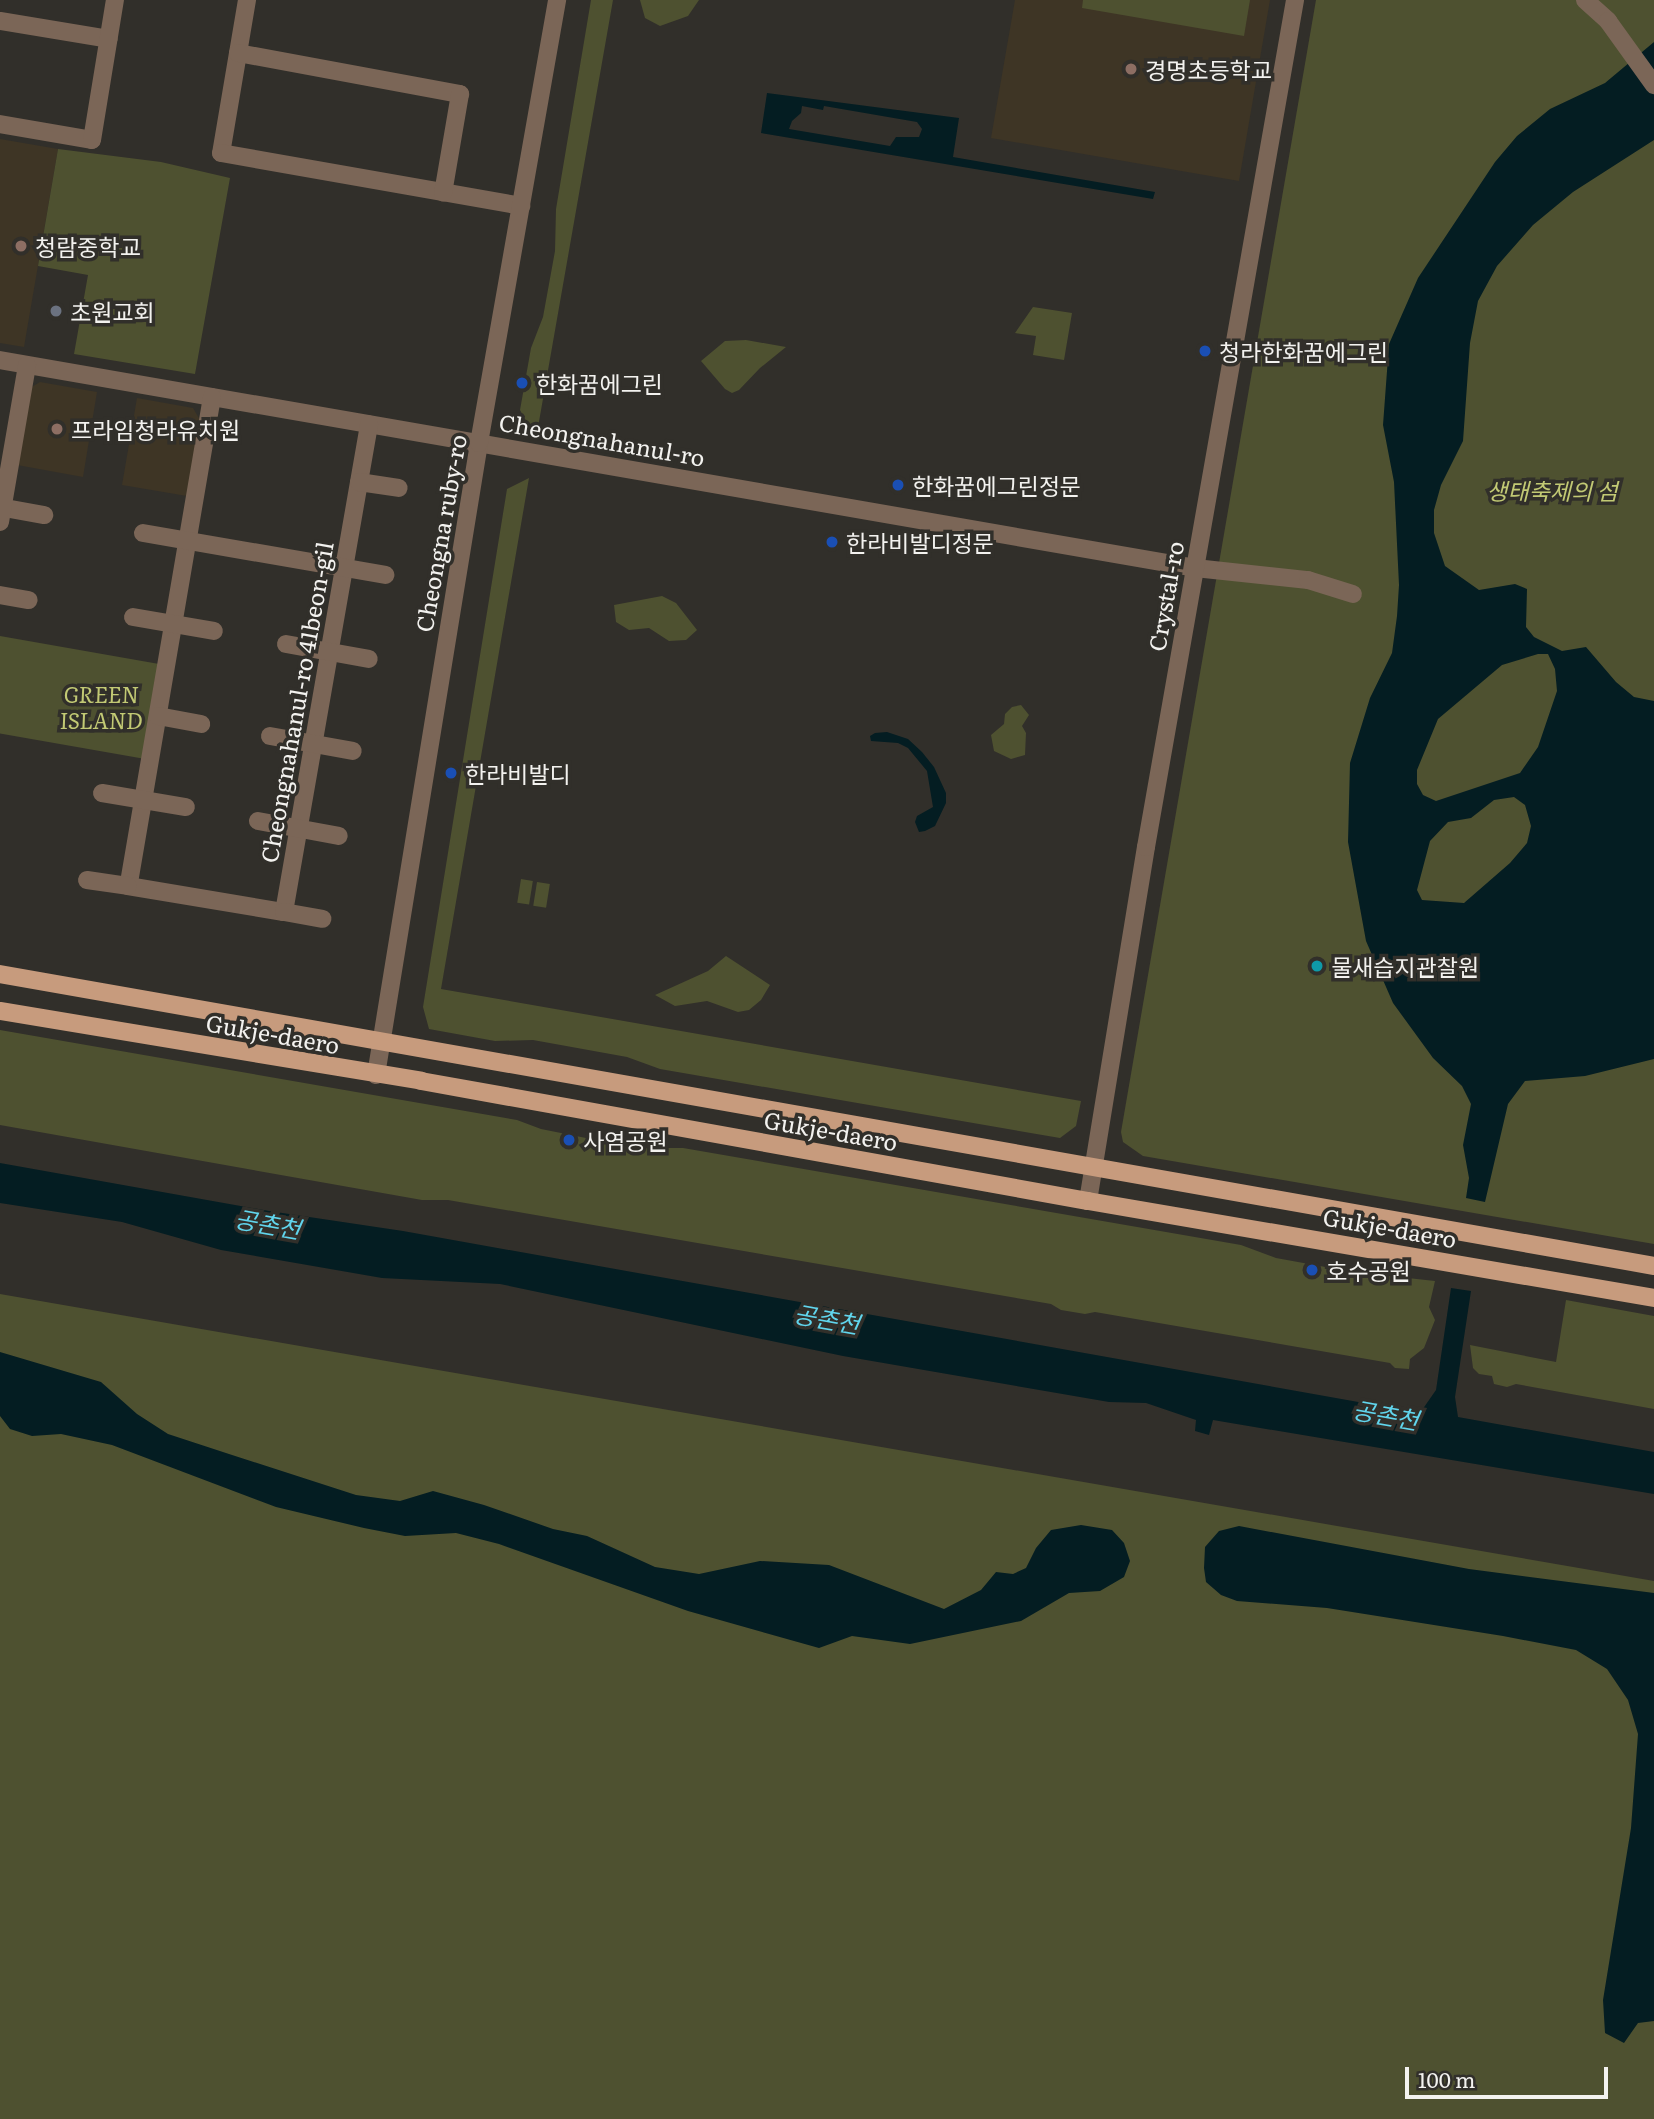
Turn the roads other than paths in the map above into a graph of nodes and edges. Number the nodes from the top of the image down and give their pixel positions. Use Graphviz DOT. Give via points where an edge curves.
graph roads {
  1 [pos="115,0"];
  2 [pos="247,0"];
  3 [pos="557,0"];
  4 [pos="1295,0"];
  5 [pos="1585,0"];
  6 [pos="0,21"];
  7 [pos="109,39"];
  8 [pos="238,53"];
  9 [pos="1654,85"];
  10 [pos="0,124"];
  11 [pos="443,192"];
  12 [pos="521,206"];
  13 [pos="0,360"];
  14 [pos="27,365"];
  15 [pos="212,397"];
  16 [pos="9,421"];
  17 [pos="369,424"];
  18 [pos="480,443"];
  19 [pos="359,482"];
  20 [pos="399,488"];
  21 [pos="1,512"];
  22 [pos="44,515"];
  23 [pos="143,533"];
  24 [pos="188,541"];
  25 [pos="344,568"];
  26 [pos="1195,568"];
  27 [pos="385,575"];
  28 [pos="1353,594"];
  29 [pos="0,595"];
  30 [pos="29,600"];
  31 [pos="133,617"];
  32 [pos="173,624"];
  33 [pos="214,631"];
  34 [pos="286,644"];
  35 [pos="329,652"];
  36 [pos="369,659"];
  37 [pos="158,716"];
  38 [pos="201,724"];
  39 [pos="270,736"];
  40 [pos="313,744"];
  41 [pos="354,751"];
  42 [pos="102,793"];
  43 [pos="143,800"];
  44 [pos="186,807"];
  45 [pos="258,821"];
  46 [pos="298,828"];
  47 [pos="339,835"];
  48 [pos="88,880"];
  49 [pos="128,886"];
  50 [pos="284,912"];
  51 [pos="322,919"];
  52 [pos="0,974"];
  53 [pos="0,1011"];
  54 [pos="381,1041"];
  55 [pos="376,1075"];
  56 [pos="1093,1166"];
  57 [pos="1088,1201"];
  58 [pos="1654,1266"];
  59 [pos="1654,1298"];
  1 -- 7 [label="street"];
  2 -- 8 [label="street"];
  3 -- 12 [label="street, Cheongna ruby-ro"];
  4 -- 26 [label="street, Crystal-ro"];
  5 -- 9 [label="street" via="1608,21"];
  6 -- 7 [label="street"];
  7 -- 10 [label="street" via="92,140"];
  8 -- 11 [label="street" via="460,94"];
  8 -- 11 [label="street" via="221,153"];
  11 -- 12 [label="street"];
  12 -- 18 [label="street, Cheongna ruby-ro"];
  13 -- 14 [label="street, Cheongnahanul-ro"];
  14 -- 15 [label="street, Cheongnahanul-ro"];
  14 -- 16 [label="street"];
  15 -- 17 [label="street, Cheongnahanul-ro"];
  15 -- 24 [label="street"];
  16 -- 21 [label="street"];
  17 -- 18 [label="street, Cheongnahanul-ro"];
  17 -- 19 [label="street, Cheongnahanul-ro 41beon-gil"];
  18 -- 26 [label="street, Cheongnahanul-ro"];
  18 -- 54 [label="street, Cheongna ruby-ro"];
  19 -- 20 [label="street"];
  19 -- 25 [label="street, Cheongnahanul-ro 41beon-gil"];
  21 -- 22 [label="street"];
  23 -- 24 [label="street"];
  24 -- 25 [label="street"];
  24 -- 32 [label="street"];
  25 -- 27 [label="street"];
  25 -- 35 [label="street, Cheongnahanul-ro 41beon-gil"];
  26 -- 28 [label="street, Cheongnahanul-ro" via="1308,580"];
  26 -- 56 [label="street, Crystal-ro"];
  29 -- 30 [label="street"];
  31 -- 32 [label="street"];
  32 -- 33 [label="street"];
  32 -- 37 [label="street"];
  34 -- 35 [label="street"];
  35 -- 36 [label="street"];
  35 -- 40 [label="street, Cheongnahanul-ro 41beon-gil"];
  37 -- 38 [label="street"];
  37 -- 43 [label="street"];
  39 -- 40 [label="street"];
  40 -- 41 [label="street"];
  40 -- 46 [label="street, Cheongnahanul-ro 41beon-gil"];
  42 -- 43 [label="street"];
  43 -- 44 [label="street"];
  43 -- 49 [label="street"];
  45 -- 46 [label="street"];
  46 -- 47 [label="street"];
  46 -- 50 [label="street, Cheongnahanul-ro 41beon-gil"];
  48 -- 49 [label="street"];
  49 -- 50 [label="street"];
  50 -- 51 [label="street"];
  52 -- 54 [label="main road, Gukje-daero"];
  53 -- 55 [label="main road, Gukje-daero"];
  54 -- 55 [label="street, Cheongna ruby-ro"];
  54 -- 56 [label="main road, Gukje-daero"];
  55 -- 57 [label="main road, Gukje-daero"];
  56 -- 57 [label="street, Crystal-ro"];
  56 -- 58 [label="main road, Gukje-daero"];
  57 -- 59 [label="main road, Gukje-daero"];
}
